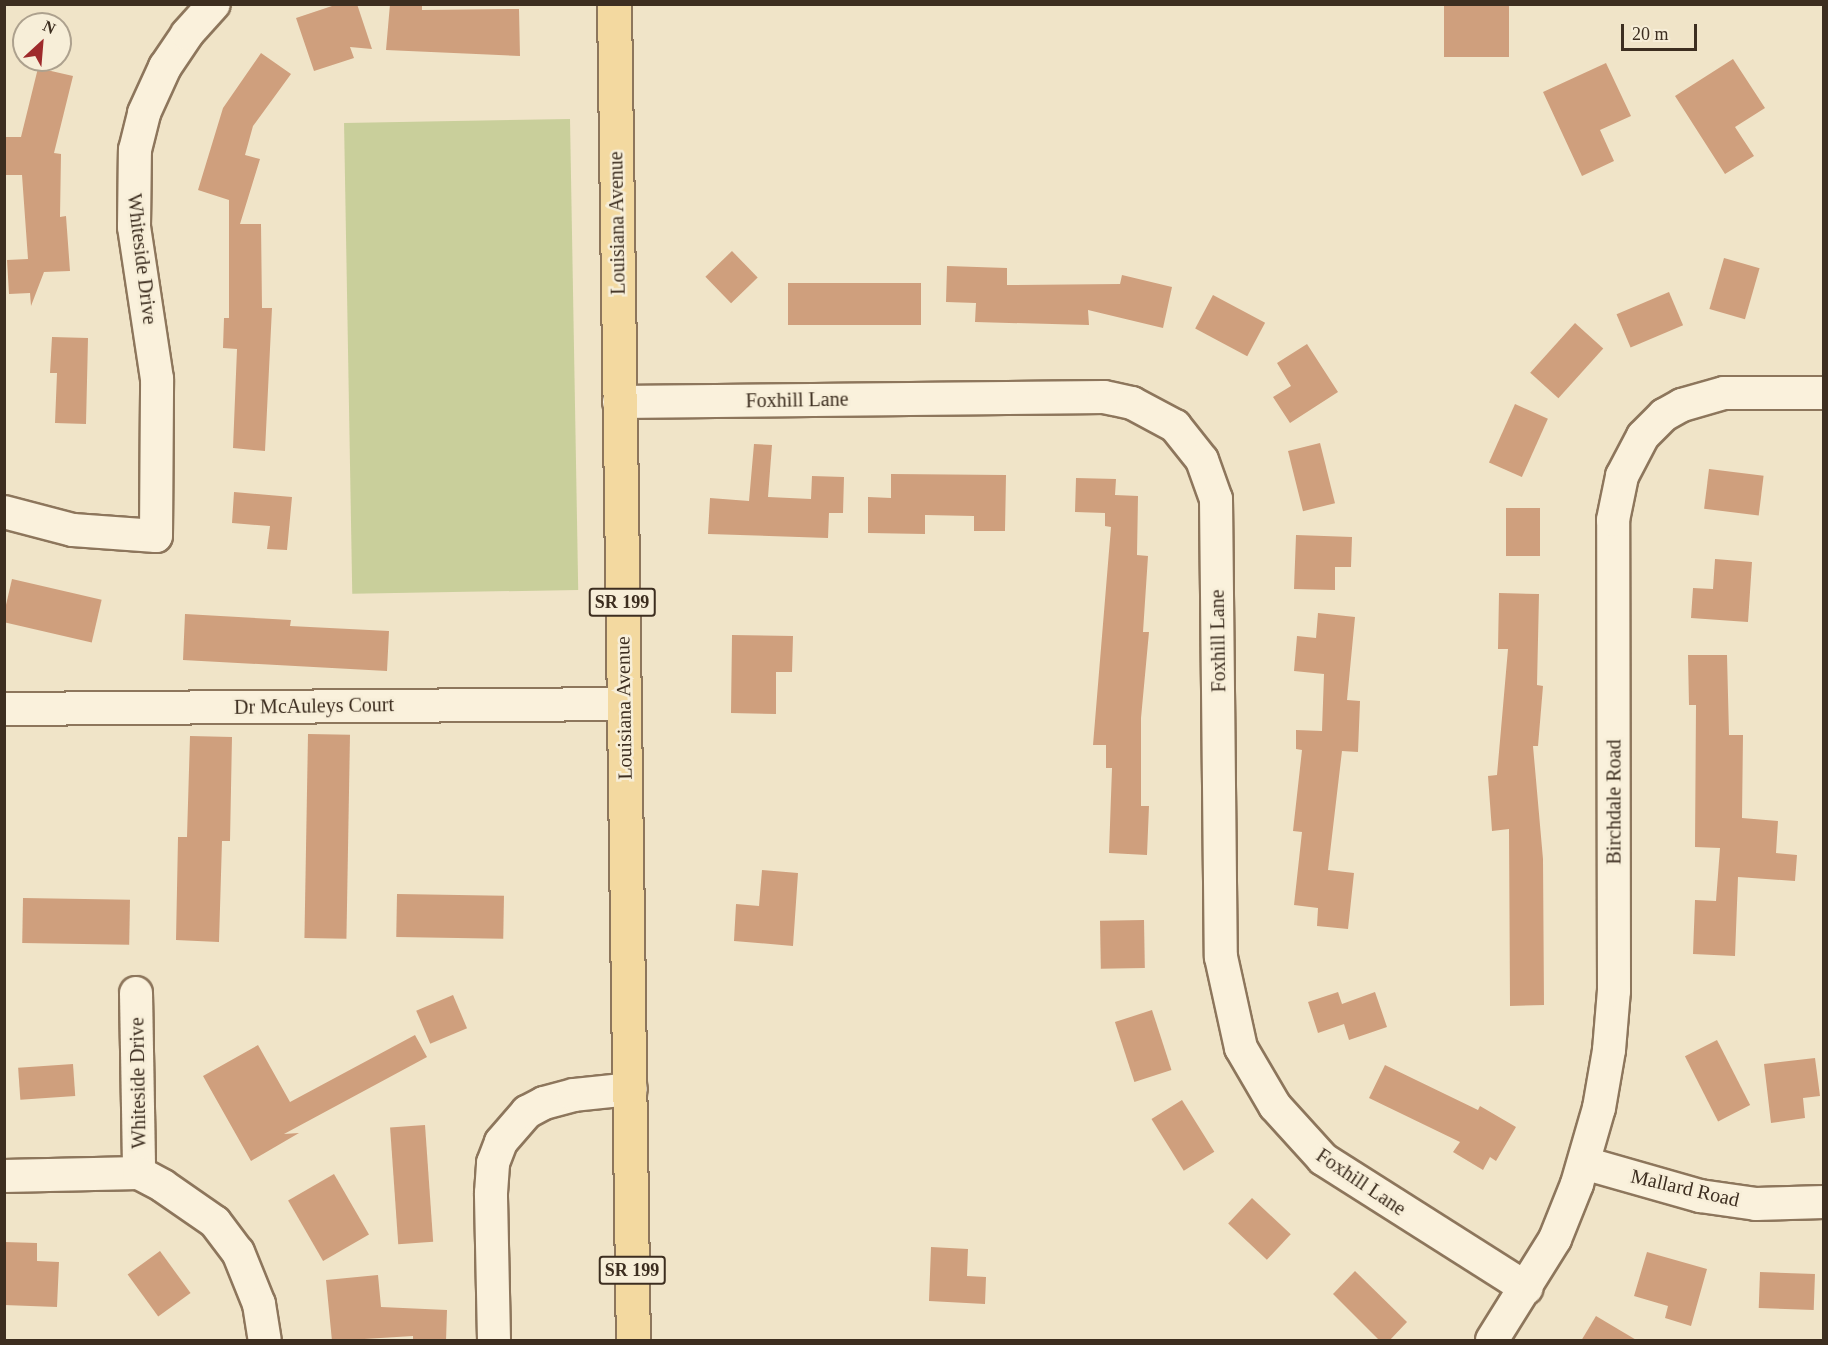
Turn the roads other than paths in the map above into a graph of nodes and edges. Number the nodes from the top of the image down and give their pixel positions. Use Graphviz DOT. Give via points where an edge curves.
graph roads {
  1 [pos="614,4"];
  2 [pos="204,8"];
  3 [pos="1824,393"];
  4 [pos="619,402"];
  5 [pos="4,512"];
  6 [pos="624,704"];
  7 [pos="4,709"];
  8 [pos="136,993"];
  9 [pos="631,1089"];
  10 [pos="1584,1163"];
  11 [pos="139,1173"];
  12 [pos="4,1176"];
  13 [pos="1824,1202"];
  14 [pos="1526,1288"];
  15 [pos="266,1341"];
  16 [pos="494,1341"];
  17 [pos="633,1341"];
  18 [pos="1492,1341"];
  1 -- 4 [label="main road, Louisiana Avenue / SR 199"];
  2 -- 5 [label="street, Whiteside Drive" via="165,67 144,113 135,150 135,227 157,379 156,536 73,530"];
  3 -- 10 [label="street, Birchdale Road" via="1724,393 1682,405 1664,415 1643,435 1616,495 1614,991 1599,1108"];
  4 -- 6 [label="main road, Louisiana Avenue / SR 199"];
  4 -- 14 [label="street, Foxhill Lane" via="1104,397 1132,403 1175,426 1202,459 1216,499 1221,957 1230,1014 1241,1048 1275,1106 1323,1160"];
  6 -- 7 [label="street, Dr McAuleys Court"];
  6 -- 9 [label="main road, Louisiana Avenue / SR 199"];
  8 -- 11 [label="street, Whiteside Drive"];
  9 -- 16 [label="street" via="574,1095 544,1103 527,1112 501,1142 491,1193"];
  9 -- 17 [label="main road, Louisiana Avenue / SR 199"];
  10 -- 13 [label="street, Mallard Road" via="1700,1196 1756,1204"];
  10 -- 14 [label="street, Birchdale Road" via="1555,1239"];
  11 -- 12 [label="street"];
  11 -- 15 [label="street" via="200,1210 228,1236 247,1268"];
  14 -- 18 [label="street, Birchdale Road"];
}
